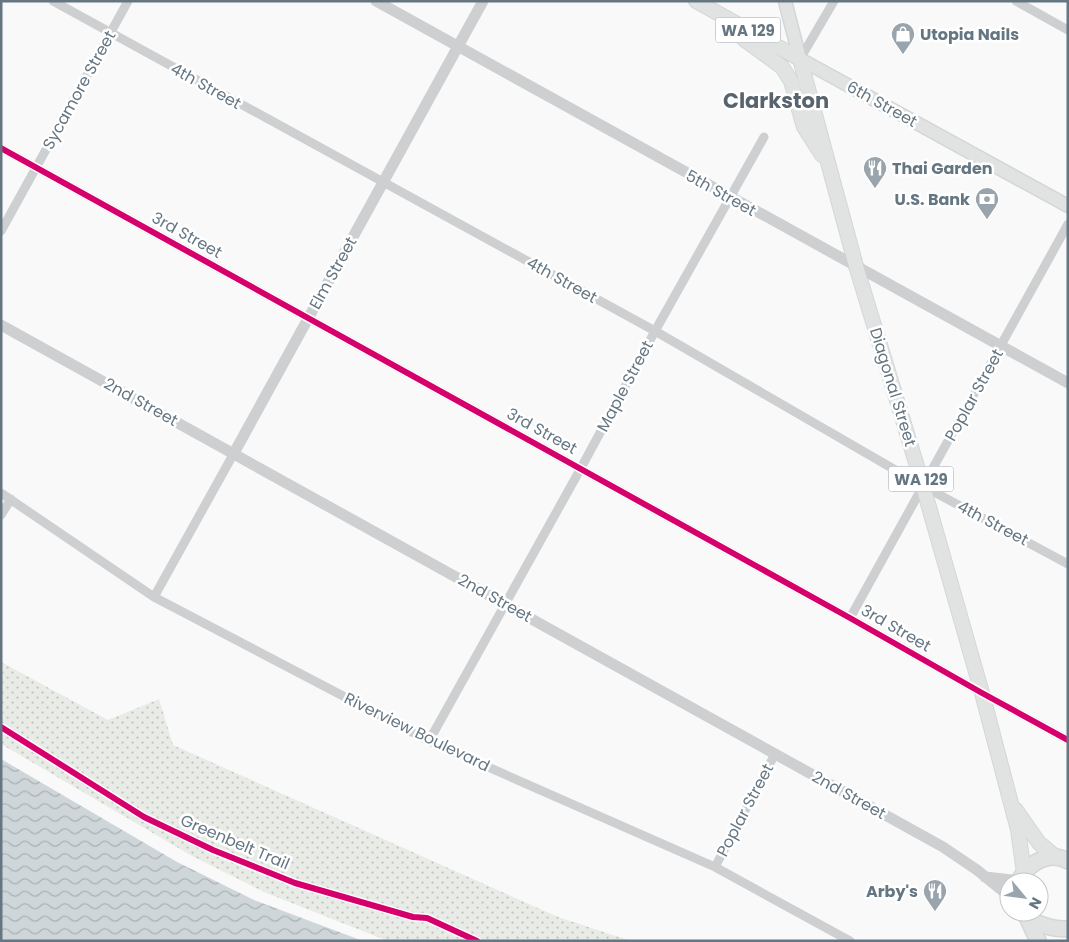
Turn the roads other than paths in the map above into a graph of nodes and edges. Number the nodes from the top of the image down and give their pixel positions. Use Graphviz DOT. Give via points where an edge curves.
graph roads {
  1 [pos="53,1"];
  2 [pos="128,1"];
  3 [pos="376,1"];
  4 [pos="483,1"];
  5 [pos="696,1"];
  6 [pos="784,1"];
  7 [pos="834,1"];
  8 [pos="1016,1"];
  9 [pos="740,26"];
  10 [pos="1068,30"];
  11 [pos="110,33"];
  12 [pos="458,47"];
  13 [pos="800,59"];
  14 [pos="764,137"];
  15 [pos="1,148"];
  16 [pos="36,167"];
  17 [pos="830,167"];
  18 [pos="383,182"];
  19 [pos="730,198"];
  20 [pos="1068,206"];
  21 [pos="1068,224"];
  22 [pos="1,231"];
  23 [pos="856,266"];
  24 [pos="308,318"];
  25 [pos="1,325"];
  26 [pos="654,331"];
  27 [pos="1001,346"];
  28 [pos="1068,384"];
  29 [pos="234,453"];
  30 [pos="581,468"];
  31 [pos="923,486"];
  32 [pos="1,493"];
  33 [pos="11,499"];
  34 [pos="1,515"];
  35 [pos="1068,564"];
  36 [pos="154,596"];
  37 [pos="506,603"];
  38 [pos="850,618"];
  39 [pos="982,694"];
  40 [pos="1068,740"];
  41 [pos="429,741"];
  42 [pos="776,754"];
  43 [pos="1010,801"];
  44 [pos="1064,859"];
  45 [pos="714,867"];
  46 [pos="1021,872"];
  47 [pos="1027,872"];
  48 [pos="985,877"];
  49 [pos="999,879"];
  50 [pos="999,888"];
  51 [pos="1029,922"];
  52 [pos="1037,922"];
  53 [pos="1068,929"];
  54 [pos="850,941"];
  55 [pos="1038,941"];
  56 [pos="1061,941"];
  1 -- 11 [label="street, 4th Street"];
  2 -- 11 [label="street, Sycamore Street"];
  3 -- 12 [label="street, 5th Street"];
  4 -- 12 [label="street, Elm Street"];
  5 -- 9 [label="main road, 6th Street / WA 129"];
  6 -- 13 [label="main road, Diagonal Street"];
  7 -- 13 [label="street"];
  8 -- 10 [label="street"];
  9 -- 13 [label="main road, 6th Street / WA 129"];
  9 -- 17 [label="main road, WA 129" via="740,35 782,67 791,81 804,127"];
  11 -- 16 [label="street, Sycamore Street"];
  11 -- 18 [label="street, 4th Street"];
  12 -- 18 [label="street, Elm Street"];
  12 -- 19 [label="street, 5th Street"];
  13 -- 17 [label="main road, Diagonal Street / WA 129"];
  13 -- 20 [label="main road, 6th Street"];
  14 -- 19 [label="street, Maple Street"];
  15 -- 16 [label="street, 3rd Street"];
  16 -- 22 [label="street, Sycamore Street"];
  16 -- 24 [label="street, 3rd Street"];
  17 -- 23 [label="main road, Diagonal Street / WA 129"];
  18 -- 24 [label="street, Elm Street"];
  18 -- 26 [label="street, 4th Street"];
  19 -- 23 [label="street, 5th Street"];
  19 -- 26 [label="street, Maple Street"];
  21 -- 27 [label="street, Poplar Street"];
  23 -- 27 [label="street, 5th Street"];
  23 -- 31 [label="main road, Diagonal Street / WA 129"];
  24 -- 29 [label="street, Elm Street"];
  24 -- 30 [label="street, 3rd Street"];
  25 -- 29 [label="street, 2nd Street"];
  26 -- 30 [label="street, Maple Street"];
  26 -- 31 [label="street, 4th Street"];
  27 -- 28 [label="street, 5th Street"];
  27 -- 31 [label="street, Poplar Street"];
  29 -- 36 [label="street, Elm Street"];
  29 -- 37 [label="street, 2nd Street"];
  30 -- 37 [label="street, Maple Street"];
  30 -- 38 [label="street, 3rd Street"];
  31 -- 35 [label="street, 4th Street"];
  31 -- 38 [label="street, Poplar Street"];
  31 -- 39 [label="main road, Diagonal Street / WA 129"];
  32 -- 33 [label="street, Riverview Boulevard"];
  33 -- 34 [label="street"];
  33 -- 36 [label="street, Riverview Boulevard"];
  36 -- 41 [label="street, Riverview Boulevard"];
  37 -- 41 [label="street, Maple Street"];
  37 -- 42 [label="street, 2nd Street"];
  38 -- 39 [label="street, 3rd Street"];
  39 -- 40 [label="street, 3rd Street"];
  39 -- 43 [label="main road, Diagonal Street / WA 129"];
  41 -- 45 [label="street, Riverview Boulevard"];
  42 -- 45 [label="street, Poplar Street"];
  42 -- 48 [label="street, 2nd Street" via="943,847"];
  43 -- 44 [label="main road, Diagonal Street / WA 129" via="1039,843"];
  43 -- 46 [label="main road, Diagonal Street / WA 129" via="1018,830"];
  44 -- 47 [label="highway" via="1043,859"];
  45 -- 54 [label="street, Riverview Boulevard"];
  48 -- 49 [label="street, 2nd Street"];
  48 -- 50 [label="street, 2nd Street"];
  51 -- 55 [label="highway"];
  52 -- 53 [label="highway" via="1043,926"];
  53 -- 56 [label="highway"];
}
